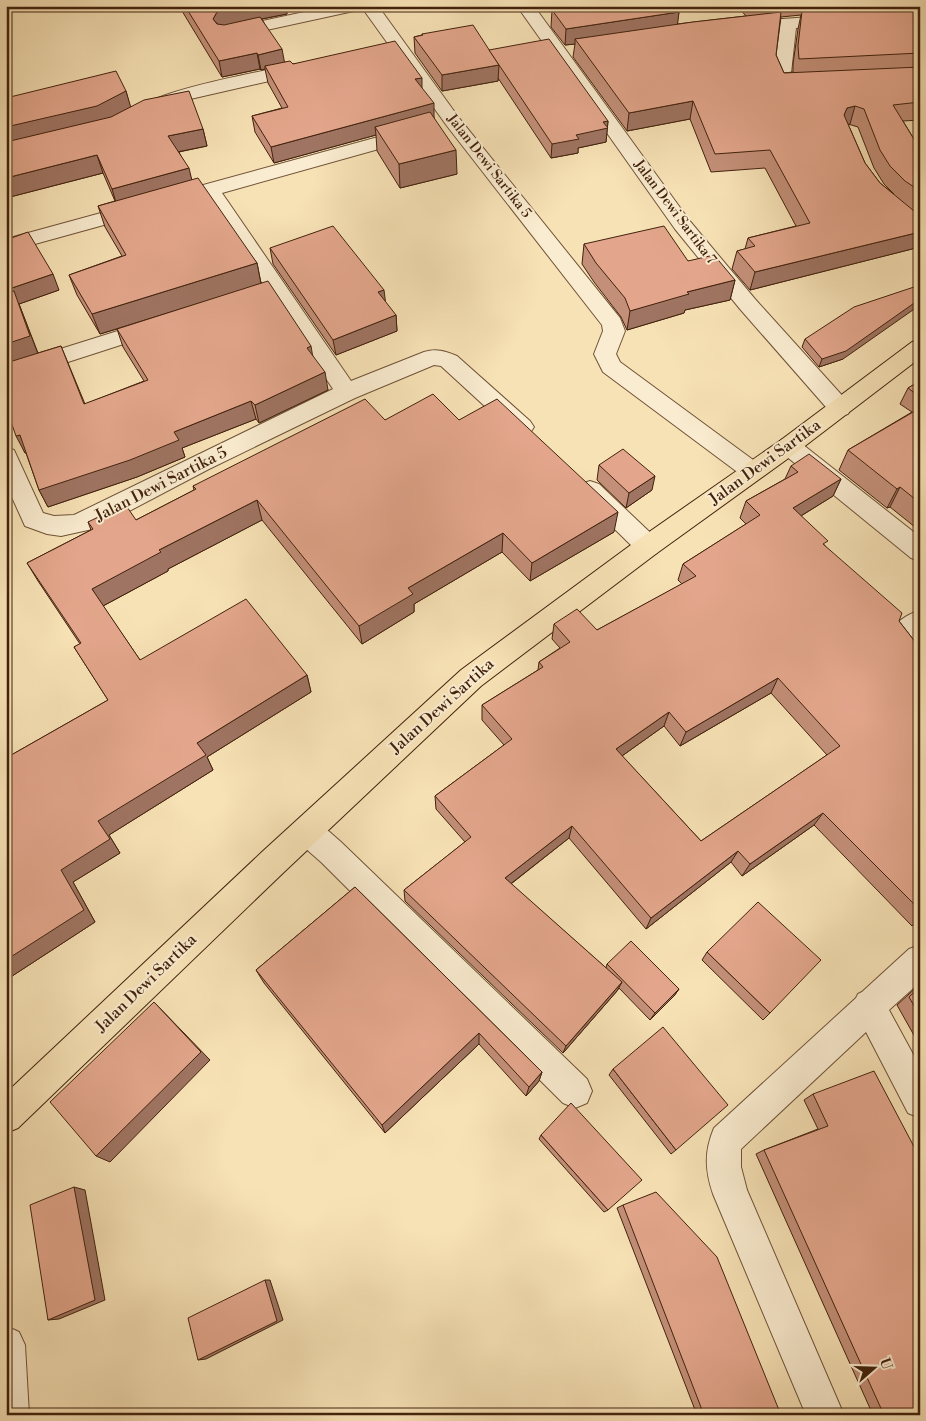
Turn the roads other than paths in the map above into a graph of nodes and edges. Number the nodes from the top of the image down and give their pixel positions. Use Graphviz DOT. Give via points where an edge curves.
graph roads {
  1 [pos="357,6"];
  2 [pos="369,6"];
  3 [pos="524,6"];
  4 [pos="740,13"];
  5 [pos="856,18"];
  6 [pos="788,23"];
  7 [pos="751,26"];
  8 [pos="731,28"];
  9 [pos="226,33"];
  10 [pos="398,46"];
  11 [pos="379,50"];
  12 [pos="322,63"];
  13 [pos="823,84"];
  14 [pos="140,114"];
  15 [pos="453,122"];
  16 [pos="210,190"];
  17 [pos="6,246"];
  18 [pos="174,321"];
  19 [pos="920,347"];
  20 [pos="6,374"];
  21 [pos="347,392"];
  22 [pos="840,408"];
  23 [pos="540,443"];
  24 [pos="789,446"];
  25 [pos="6,456"];
  26 [pos="752,471"];
  27 [pos="578,479"];
  28 [pos="648,546"];
  29 [pos="920,551"];
  30 [pos="920,621"];
  31 [pos="920,654"];
  32 [pos="307,831"];
  33 [pos="920,960"];
  34 [pos="869,1005"];
  35 [pos="575,1091"];
  36 [pos="920,1101"];
  37 [pos="6,1116"];
  38 [pos="6,1345"];
  39 [pos="10,1415"];
  40 [pos="825,1415"];
  1 -- 9 [label="street"];
  2 -- 10 [label="street, Jalan Dewi Sartika 5"];
  3 -- 22 [label="street, Jalan Dewi Sartika 7" via="570,52 661,197 740,297"];
  4 -- 7 [label="street"];
  5 -- 6 [label="street"];
  6 -- 7 [label="street"];
  6 -- 13 [label="street" via="784,82 788,85"];
  7 -- 8 [label="street"];
  10 -- 11 [label="street"];
  10 -- 15 [label="street, Jalan Dewi Sartika 5"];
  12 -- 14 [label="street" via="180,96"];
  15 -- 16 [label="street"];
  15 -- 26 [label="street, Jalan Dewi Sartika 5" via="612,323 614,331 605,354 611,367"];
  16 -- 17 [label="street"];
  16 -- 21 [label="street" via="267,291"];
  18 -- 20 [label="street"];
  19 -- 22 [label="main road, Jalan Dewi Sartika"];
  21 -- 23 [label="street, Jalan Dewi Sartika 5" via="426,358 442,358"];
  21 -- 25 [label="street, Jalan Dewi Sartika 5" via="77,524 58,527 34,519"];
  22 -- 24 [label="main road, Jalan Dewi Sartika"];
  24 -- 26 [label="main road, Jalan Dewi Sartika"];
  24 -- 29 [label="street"];
  26 -- 28 [label="main road, Jalan Dewi Sartika"];
  27 -- 28 [label="street"];
  28 -- 32 [label="main road, Jalan Dewi Sartika" via="471,678"];
  30 -- 31 [label="street" via="904,636"];
  32 -- 35 [label="street"];
  32 -- 37 [label="main road, Jalan Dewi Sartika"];
  33 -- 34 [label="street"];
  34 -- 36 [label="street"];
  34 -- 40 [label="street" via="726,1140 722,1162 731,1194"];
  38 -- 39 [label="street"];
}
